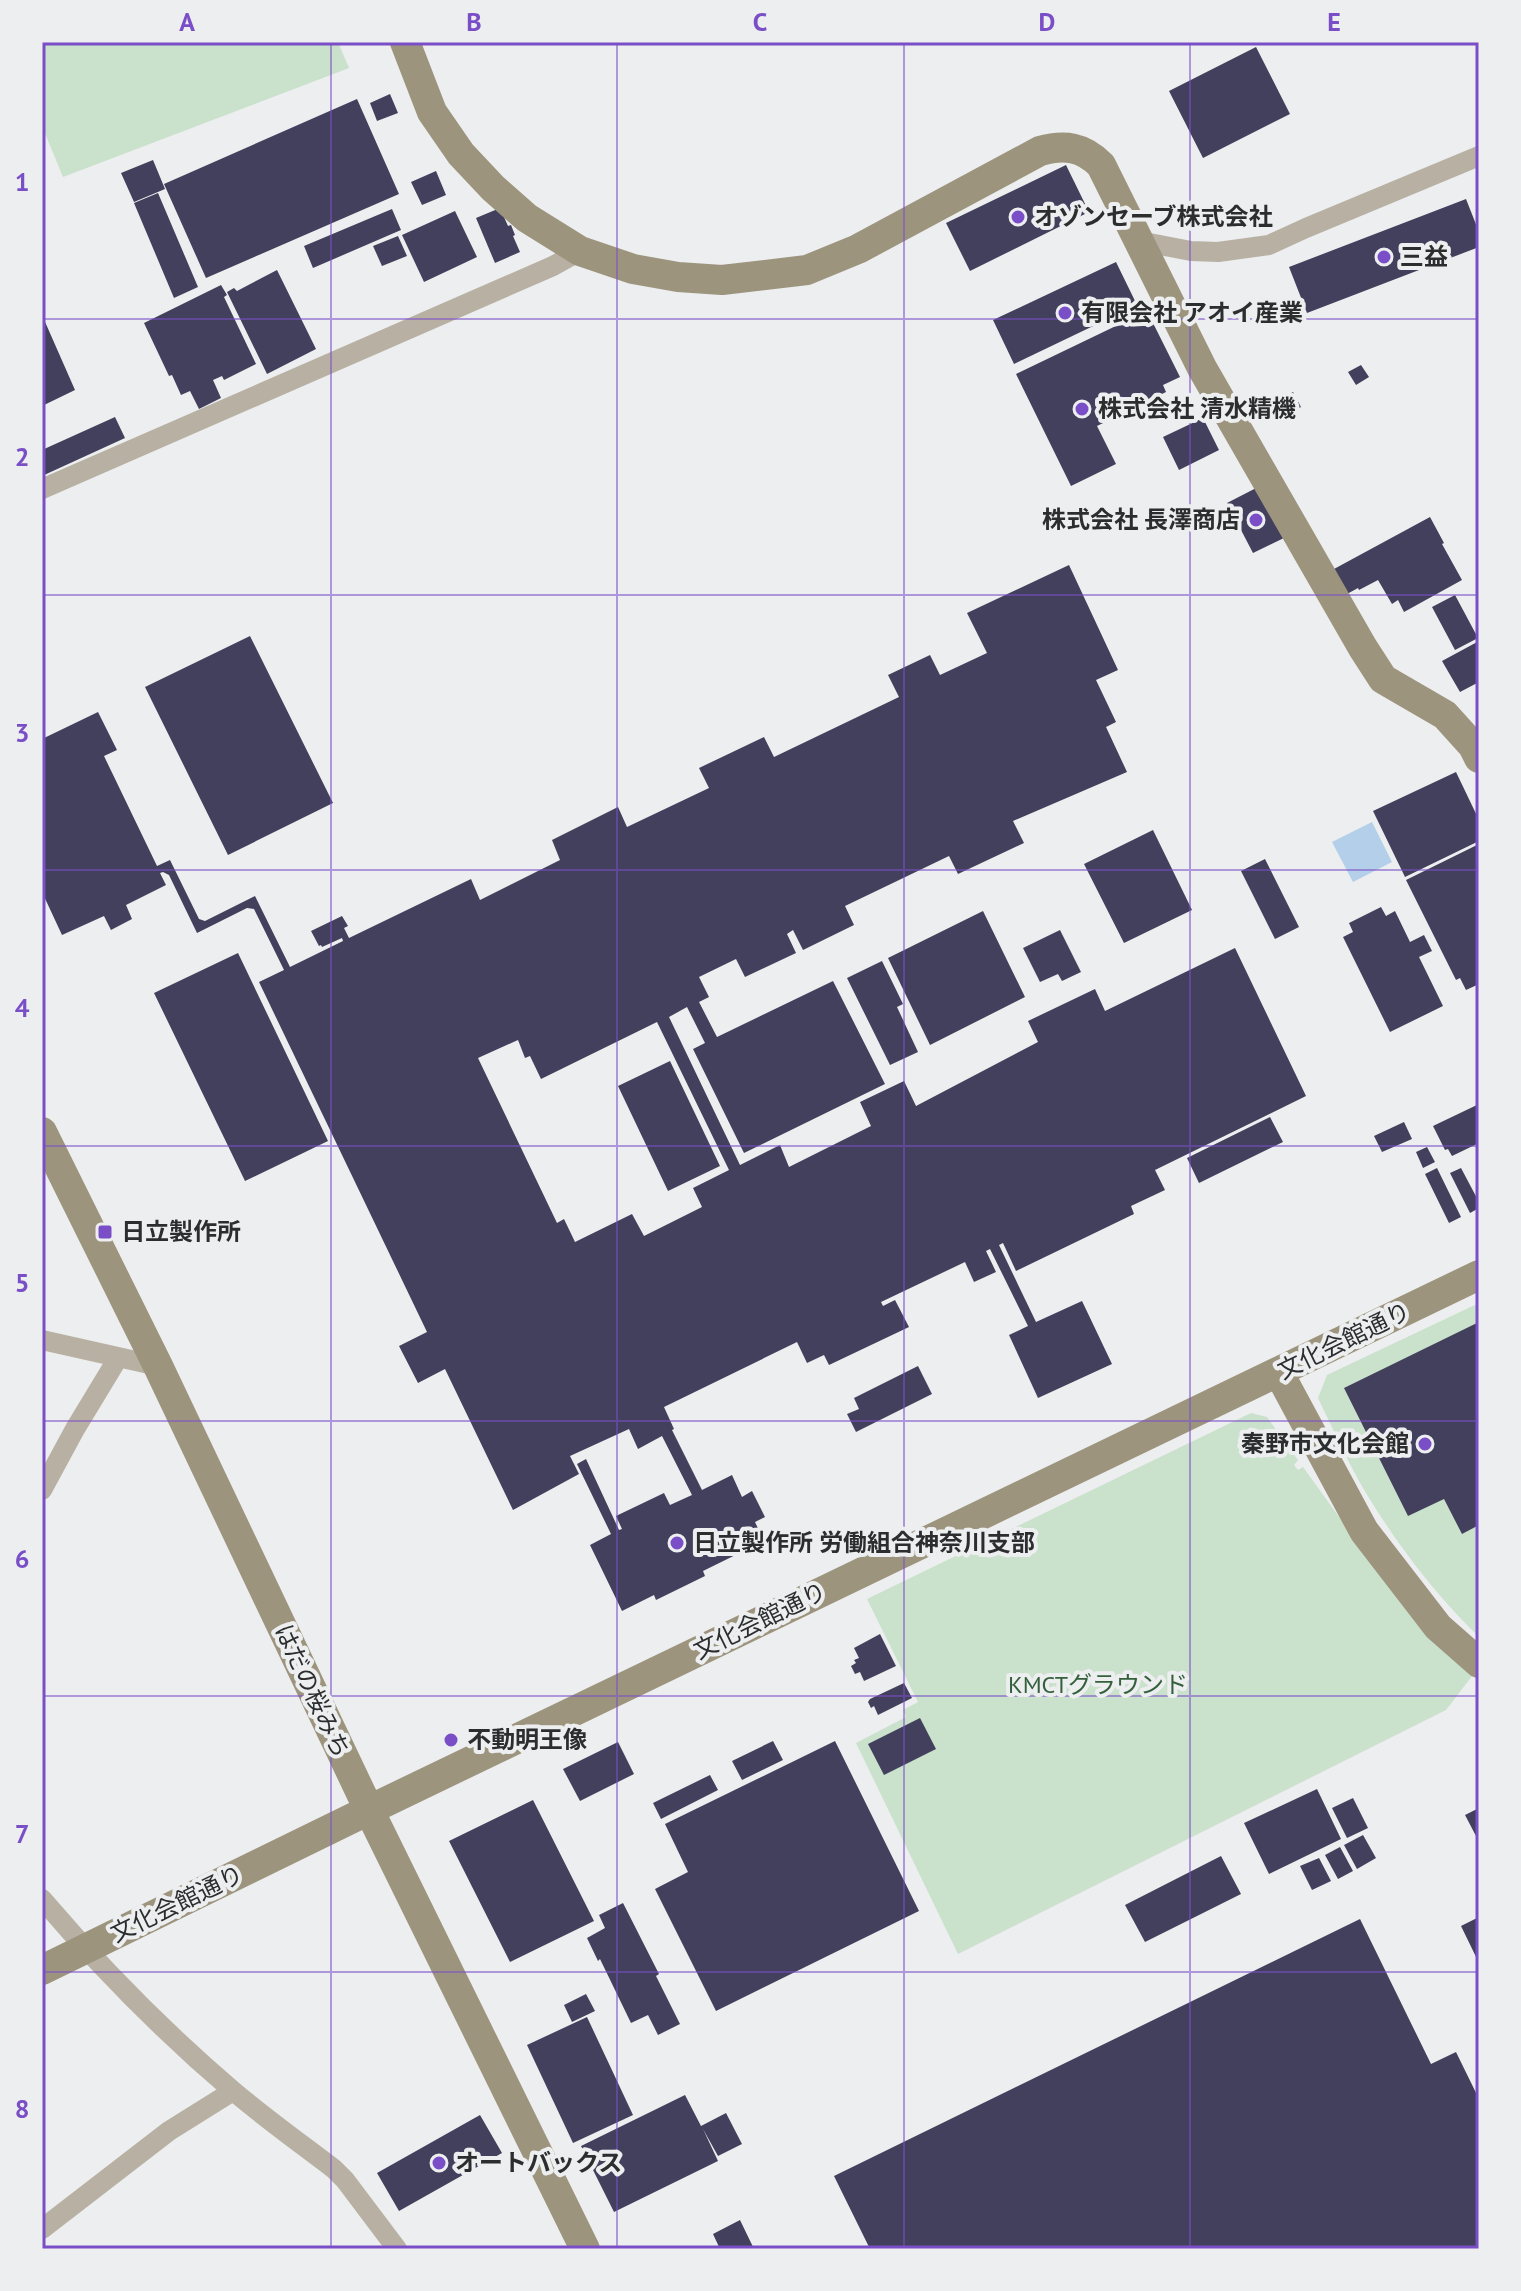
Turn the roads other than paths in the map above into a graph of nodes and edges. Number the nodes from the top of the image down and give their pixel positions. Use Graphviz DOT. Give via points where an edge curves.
graph roads {
  1 [pos="405,42"];
  2 [pos="1479,156"];
  3 [pos="1139,241"];
  4 [pos="580,251"];
  5 [pos="42,489"];
  6 [pos="1479,758"];
  7 [pos="42,1132"];
  8 [pos="1479,1275"];
  9 [pos="42,1340"];
  10 [pos="118,1358"];
  11 [pos="158,1366"];
  12 [pos="1279,1373"];
  13 [pos="42,1490"];
  14 [pos="1479,1663"];
  15 [pos="369,1810"];
  16 [pos="42,1899"];
  17 [pos="85,1950"];
  18 [pos="42,1970"];
  19 [pos="233,2091"];
  20 [pos="42,2229"];
  21 [pos="397,2249"];
  22 [pos="585,2249"];
  1 -- 4 [label="street" via="432,112 461,154 527,218"];
  2 -- 3 [label="street" via="1269,245 1191,251"];
  3 -- 4 [label="street" via="1101,165 1069,146 1040,151 858,249 807,270 722,280 678,277"];
  3 -- 6 [label="street" via="1202,368 1383,679 1445,715"];
  4 -- 5 [label="street"];
  7 -- 11 [label="street, はだの桜みち"];
  8 -- 12 [label="street, 文化会館通り"];
  9 -- 10 [label="street"];
  10 -- 11 [label="street"];
  10 -- 13 [label="street"];
  11 -- 15 [label="street, はだの桜みち"];
  12 -- 14 [label="street" via="1364,1531 1438,1627"];
  12 -- 15 [label="street, 文化会館通り"];
  15 -- 17 [label="street, 文化会館通り"];
  15 -- 22 [label="street, はだの桜みち"];
  16 -- 17 [label="street"];
  17 -- 18 [label="street, 文化会館通り"];
  17 -- 19 [label="street"];
  19 -- 20 [label="street" via="169,2131"];
  19 -- 21 [label="street" via="334,2169"];
}
